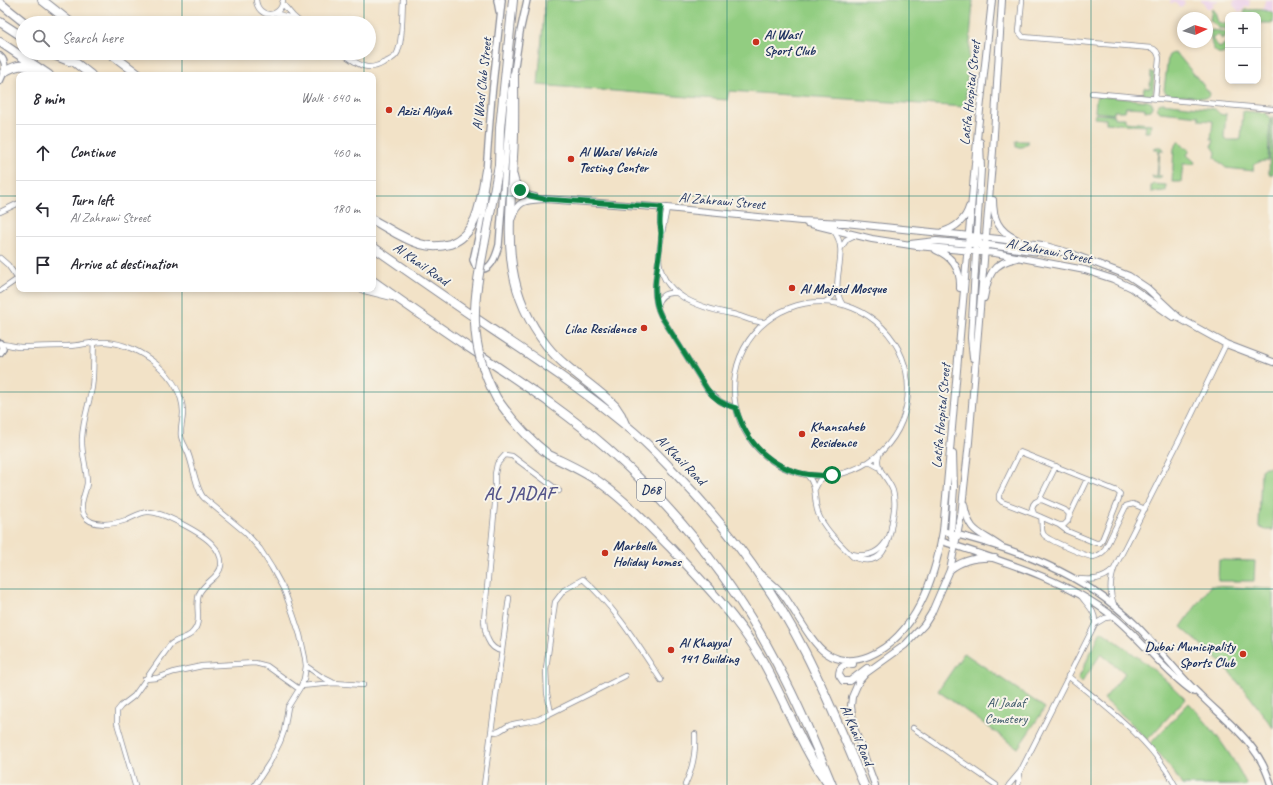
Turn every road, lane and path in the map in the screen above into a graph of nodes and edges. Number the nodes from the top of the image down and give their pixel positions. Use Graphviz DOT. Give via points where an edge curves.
graph roads {
  1 [pos="42,0"];
  2 [pos="256,0"];
  3 [pos="403,0"];
  4 [pos="497,0"];
  5 [pos="502,0"];
  6 [pos="512,0"];
  7 [pos="522,0"];
  8 [pos="526,0"];
  9 [pos="992,0"];
  10 [pos="1002,0"];
  11 [pos="1022,0"];
  12 [pos="283,2"];
  13 [pos="0,3"];
  14 [pos="275,13"];
  15 [pos="524,15"];
  16 [pos="16,16"];
  17 [pos="62,16"];
  18 [pos="284,16"];
  19 [pos="295,16"];
  20 [pos="500,18"];
  21 [pos="0,22"];
  22 [pos="16,32"];
  23 [pos="0,42"];
  24 [pos="16,53"];
  25 [pos="0,56"];
  26 [pos="27,60"];
  27 [pos="65,60"];
  28 [pos="71,60"];
  29 [pos="119,60"];
  30 [pos="352,60"];
  31 [pos="77,65"];
  32 [pos="4,72"];
  33 [pos="42,72"];
  34 [pos="45,72"];
  35 [pos="87,72"];
  36 [pos="135,72"];
  37 [pos="514,75"];
  38 [pos="0,81"];
  39 [pos="1092,93"];
  40 [pos="1155,99"];
  41 [pos="1273,109"];
  42 [pos="978,129"];
  43 [pos="514,156"];
  44 [pos="486,170"];
  45 [pos="991,185"];
  46 [pos="972,196"];
  47 [pos="544,199"];
  48 [pos="16,204"];
  49 [pos="664,208"];
  50 [pos="0,212"];
  51 [pos="800,221"];
  52 [pos="376,222"];
  53 [pos="509,229"];
  54 [pos="832,229"];
  55 [pos="934,233"];
  56 [pos="855,235"];
  57 [pos="969,236"];
  58 [pos="986,238"];
  59 [pos="1023,242"];
  60 [pos="907,245"];
  61 [pos="977,245"];
  62 [pos="932,248"];
  63 [pos="376,249"];
  64 [pos="841,250"];
  65 [pos="968,251"];
  66 [pos="985,252"];
  67 [pos="1067,252"];
  68 [pos="659,256"];
  69 [pos="1023,257"];
  70 [pos="0,258"];
  71 [pos="16,276"];
  72 [pos="16,280"];
  73 [pos="376,283"];
  74 [pos="837,289"];
  75 [pos="0,291"];
  76 [pos="372,292"];
  77 [pos="676,293"];
  78 [pos="395,297"];
  79 [pos="825,302"];
  80 [pos="843,305"];
  81 [pos="657,307"];
  82 [pos="962,307"];
  83 [pos="979,308"];
  84 [pos="1169,309"];
  85 [pos="764,322"];
  86 [pos="94,342"];
  87 [pos="0,344"];
  88 [pos="1225,345"];
  89 [pos="0,353"];
  90 [pos="1273,361"];
  91 [pos="975,363"];
  92 [pos="1273,366"];
  93 [pos="736,408"];
  94 [pos="625,424"];
  95 [pos="951,438"];
  96 [pos="880,452"];
  97 [pos="865,464"];
  98 [pos="1056,466"];
  99 [pos="880,468"];
  100 [pos="807,475"];
  101 [pos="826,476"];
  102 [pos="1087,479"];
  103 [pos="815,489"];
  104 [pos="559,491"];
  105 [pos="963,497"];
  106 [pos="1039,500"];
  107 [pos="1145,509"];
  108 [pos="1039,516"];
  109 [pos="1069,516"];
  110 [pos="1051,522"];
  111 [pos="1059,525"];
  112 [pos="1042,529"];
  113 [pos="943,531"];
  114 [pos="954,534"];
  115 [pos="941,541"];
  116 [pos="956,546"];
  117 [pos="1001,547"];
  118 [pos="995,558"];
  119 [pos="1114,569"];
  120 [pos="950,570"];
  121 [pos="758,572"];
  122 [pos="1075,579"];
  123 [pos="1080,595"];
  124 [pos="509,598"];
  125 [pos="1114,605"];
  126 [pos="1113,617"];
  127 [pos="1095,624"];
  128 [pos="502,650"];
  129 [pos="876,653"];
  130 [pos="882,660"];
  131 [pos="306,666"];
  132 [pos="625,676"];
  133 [pos="1068,676"];
  134 [pos="145,679"];
  135 [pos="661,680"];
  136 [pos="334,683"];
  137 [pos="363,685"];
  138 [pos="300,688"];
  139 [pos="1198,694"];
  140 [pos="551,713"];
  141 [pos="913,728"];
  142 [pos="492,731"];
  143 [pos="695,734"];
  144 [pos="1020,772"];
  145 [pos="995,784"];
  146 [pos="135,785"];
  147 [pos="255,785"];
  148 [pos="484,785"];
  149 [pos="685,785"];
  150 [pos="828,785"];
  151 [pos="832,785"];
  152 [pos="864,785"];
  153 [pos="875,785"];
  154 [pos="1000,785"];
  155 [pos="1009,785"];
  156 [pos="1018,785"];
  157 [pos="1175,785"];
  158 [pos="1271,785"];
  1 -- 17 [label="highway"];
  2 -- 14 [label="street" via="262,12"];
  3 -- 30 [label="street" via="400,42 395,56 379,66 369,68"];
  4 -- 20 [label="street"];
  5 -- 20 [label="street, Al Wasl Club Street"];
  6 -- 150 [label="highway, bridge" via="498,165 476,297 474,325 481,364 497,399 518,426 549,455 601,483 626,503 717,597 761,659 806,750"];
  7 -- 15 [label="street"];
  8 -- 15 [label="street"];
  9 -- 42 [label="main road, Latifa Hospital Street"];
  10 -- 45 [label="main road, Latifa Hospital Street"];
  11 -- 40 [label="street" via="1019,29 1023,37 1155,50 1159,58"];
  12 -- 14 [label="street"];
  12 -- 19 [label="street"];
  13 -- 16 [label="highway"];
  14 -- 18 [label="street"];
  15 -- 37 [label="street"];
  20 -- 44 [label="street, Al Wasl Club Street"];
  21 -- 22 [label="highway"];
  23 -- 24 [label="highway"];
  25 -- 32 [label="street" via="4,62"];
  26 -- 34 [label="highway"];
  27 -- 31 [label="highway"];
  28 -- 31 [label="highway"];
  29 -- 36 [label="highway"];
  31 -- 35 [label="highway"];
  32 -- 33 [label="highway" via="13,66 22,65"];
  32 -- 38 [label="street"];
  37 -- 43 [label="highway"];
  37 -- 44 [label="street, Al Wasl Club Street" via="508,110 499,245 491,266 484,269 476,267 473,260 485,202"];
  39 -- 40 [label="street"];
  40 -- 41 [label="street"];
  42 -- 46 [label="main road, Latifa Hospital Street"];
  42 -- 61 [label="main road" via="981,169"];
  43 -- 47 [label="main road, Al Zahrawi Street" via="514,177 518,188 526,195"];
  43 -- 53 [label="highway"];
  44 -- 52 [label="highway" via="476,219 466,234 454,242 437,246 421,245"];
  45 -- 58 [label="main road, Latifa Hospital Street"];
  45 -- 59 [label="main road" via="996,222 1006,233"];
  46 -- 55 [label="main road" via="960,223 948,230"];
  46 -- 57 [label="main road, Latifa Hospital Street"];
  47 -- 49 [label="main road, Al Zahrawi Street"];
  47 -- 53 [label="main road, Al Zahrawi Street" via="528,200 518,205"];
  48 -- 50 [label="street"];
  49 -- 51 [label="main road, Al Zahrawi Street"];
  49 -- 68 [label="street"];
  51 -- 54 [label="main road, Al Zahrawi Street"];
  51 -- 55 [label="main road, Al Zahrawi Street" via="846,223"];
  53 -- 94 [label="highway" via="510,260 514,280 520,300 533,326 553,353 615,406"];
  54 -- 56 [label="main road, Al Zahrawi Street"];
  54 -- 64 [label="street" via="838,236"];
  55 -- 57 [label="main road, Al Zahrawi Street"];
  56 -- 60 [label="main road, Al Zahrawi Street"];
  56 -- 64 [label="street" via="844,242"];
  57 -- 61 [label="main road"];
  58 -- 59 [label="main road, Al Zahrawi Street"];
  58 -- 61 [label="main road"];
  59 -- 67 [label="main road, Al Zahrawi Street"];
  60 -- 61 [label="main road" via="926,242"];
  60 -- 62 [label="main road, Al Zahrawi Street"];
  61 -- 65 [label="main road"];
  61 -- 66 [label="main road"];
  61 -- 67 [label="main road" via="1046,253"];
  61 -- 91 [label="main road" via="971,338"];
  62 -- 65 [label="main road, Al Zahrawi Street"];
  62 -- 82 [label="main road" via="945,254 958,268"];
  63 -- 94 [label="highway, Al Khail Road / D68" via="563,377"];
  64 -- 74 [label="street"];
  65 -- 82 [label="main road, Latifa Hospital Street"];
  66 -- 69 [label="main road, Al Zahrawi Street"];
  66 -- 83 [label="main road, Latifa Hospital Street"];
  67 -- 84 [label="main road, Al Zahrawi Street" via="1137,280"];
  68 -- 77 [label="street" via="662,274"];
  68 -- 81 [label="street" via="655,283"];
  69 -- 83 [label="main road" via="1001,263 992,271"];
  69 -- 88 [label="main road, Al Zahrawi Street" via="1112,278 1135,290 1190,328"];
  70 -- 71 [label="street"];
  72 -- 75 [label="street"];
  73 -- 78 [label="highway, D68"];
  74 -- 79 [label="street"];
  74 -- 80 [label="street"];
  76 -- 78 [label="highway"];
  77 -- 81 [label="street" via="664,294"];
  77 -- 85 [label="street" via="706,308"];
  78 -- 151 [label="highway, D68" via="577,423 643,482 678,519 709,557 756,626 806,722"];
  79 -- 80 [label="street"];
  79 -- 85 [label="street" via="804,303 791,307"];
  80 -- 96 [label="street" via="866,314 885,330 899,351 904,367 907,392 903,417 896,432"];
  81 -- 93 [label="street" via="708,391 721,402"];
  82 -- 95 [label="main road, Latifa Hospital Street"];
  83 -- 91 [label="main road, Latifa Hospital Street"];
  84 -- 88 [label="main road, Al Zahrawi Street" via="1179,318"];
  84 -- 90 [label="main road, Al Zahrawi Street" via="1216,335"];
  85 -- 93 [label="street" via="750,338 739,360 734,384"];
  86 -- 87 [label="street" via="68,346 22,347"];
  86 -- 131 [label="street" via="114,342 134,349 155,363 171,381 181,402 181,436 200,494 246,533 278,578 298,627"];
  86 -- 134 [label="street" via="92,383 82,440 86,472 86,490 81,507 84,516 91,522 102,523 124,520 143,512 155,512 207,539 216,549 221,561 219,572 204,586 199,596 198,620 194,630 170,645"];
  87 -- 89 [label="street" via="3,349"];
  88 -- 90 [label="main road, Al Zahrawi Street"];
  88 -- 92 [label="main road, Al Zahrawi Street"];
  88 -- 107 [label="street"];
  91 -- 105 [label="main road, Latifa Hospital Street"];
  93 -- 100 [label="street" via="744,430 762,453 786,468"];
  94 -- 121 [label="highway, Al Khail Road / D68" via="664,460 699,498"];
  95 -- 113 [label="main road, Latifa Hospital Street"];
  95 -- 114 [label="main road" via="954,460"];
  96 -- 97 [label="street"];
  96 -- 99 [label="street"];
  97 -- 99 [label="street" via="871,463"];
  97 -- 101 [label="street"];
  98 -- 102 [label="street"];
  98 -- 106 [label="street"];
  98 -- 108 [label="street" via="1020,452 999,495 1002,502"];
  99 -- 103 [label="street" via="889,482 895,503 888,545 876,557 864,560 849,553 820,519"];
  100 -- 101 [label="street"];
  100 -- 103 [label="street"];
  101 -- 103 [label="street" via="819,481"];
  102 -- 109 [label="street"];
  102 -- 111 [label="street" via="1120,494 1101,541 1096,542 1067,531"];
  104 -- 128 [label="street" via="512,456 504,456 497,464 484,620 485,631 491,644 496,650"];
  105 -- 114 [label="main road, Latifa Hospital Street"];
  105 -- 117 [label="main road" via="966,515 973,529"];
  106 -- 108 [label="street" via="1032,506 1033,511"];
  106 -- 109 [label="street" via="1065,510"];
  107 -- 112 [label="street" via="1133,504 1126,506 1102,554 1094,557 1050,540"];
  107 -- 119 [label="street"];
  108 -- 110 [label="street"];
  108 -- 112 [label="street"];
  109 -- 111 [label="street" via="1066,523"];
  110 -- 111 [label="street"];
  110 -- 112 [label="street"];
  113 -- 114 [label="street"];
  113 -- 115 [label="main road, Latifa Hospital Street"];
  114 -- 116 [label="main road, Latifa Hospital Street"];
  114 -- 117 [label="street"];
  115 -- 116 [label="street"];
  115 -- 129 [label="main road, Latifa Hospital Street" via="930,582 920,605 900,633"];
  116 -- 118 [label="street"];
  116 -- 120 [label="main road, Latifa Hospital Street"];
  117 -- 122 [label="street" via="1059,569"];
  118 -- 120 [label="main road" via="965,560"];
  118 -- 123 [label="street"];
  119 -- 122 [label="street" via="1098,579"];
  119 -- 125 [label="street" via="1110,591"];
  120 -- 130 [label="main road, Latifa Hospital Street" via="924,625 905,644"];
  121 -- 129 [label="main road, Latifa Hospital Street" via="784,595 824,652 848,661"];
  121 -- 152 [label="highway, Al Khail Road / D68" via="804,651 834,713"];
  122 -- 125 [label="street"];
  123 -- 126 [label="street"];
  123 -- 127 [label="street" via="1092,610"];
  124 -- 128 [label="street"];
  125 -- 139 [label="street" via="1147,636"];
  126 -- 127 [label="street"];
  126 -- 139 [label="street" via="1183,684"];
  127 -- 133 [label="street"];
  128 -- 142 [label="street"];
  129 -- 130 [label="main road" via="860,662 843,666 839,672 841,679 845,682 850,681 873,663"];
  130 -- 153 [label="main road, Latifa Hospital Street" via="859,681 851,706 854,728"];
  131 -- 136 [label="street"];
  131 -- 138 [label="street"];
  132 -- 140 [label="street"];
  133 -- 144 [label="street"];
  133 -- 157 [label="street" via="1134,733 1164,767"];
  134 -- 138 [label="street" via="202,666 255,663 267,666"];
  134 -- 146 [label="street" via="134,696 118,708 116,715"];
  135 -- 140 [label="street" via="620,620 583,579 564,590 555,602 546,669"];
  136 -- 137 [label="street"];
  136 -- 138 [label="street"];
  138 -- 147 [label="street" via="288,707 284,730 275,752"];
  139 -- 158 [label="street" via="1248,741"];
  140 -- 142 [label="street" via="533,721 508,726 499,732"];
  141 -- 145 [label="street"];
  142 -- 148 [label="street"];
  143 -- 149 [label="street" via="695,758"];
  144 -- 155 [label="street"];
  144 -- 156 [label="street"];
  145 -- 154 [label="street"];
}
